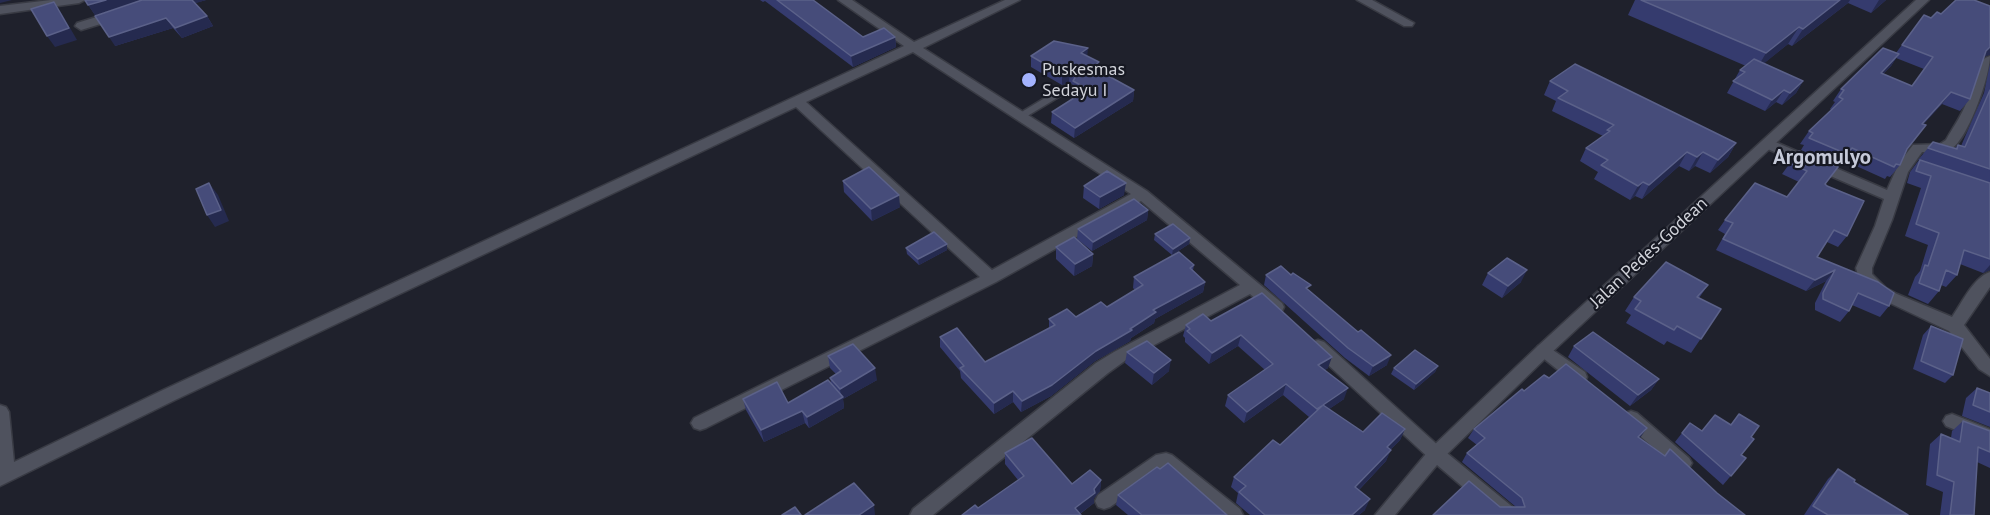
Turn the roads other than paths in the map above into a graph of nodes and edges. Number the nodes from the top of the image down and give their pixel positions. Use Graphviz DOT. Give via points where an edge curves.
graph roads {
  1 [pos="79,0"];
  2 [pos="844,0"];
  3 [pos="1014,0"];
  4 [pos="1363,0"];
  5 [pos="1923,0"];
  6 [pos="21,4"];
  7 [pos="0,10"];
  8 [pos="133,10"];
  9 [pos="1408,23"];
  10 [pos="81,26"];
  11 [pos="915,47"];
  12 [pos="1990,60"];
  13 [pos="1068,87"];
  14 [pos="798,102"];
  15 [pos="1020,116"];
  16 [pos="1768,144"];
  17 [pos="1142,194"];
  18 [pos="1891,197"];
  19 [pos="991,278"];
  20 [pos="1990,278"];
  21 [pos="1252,286"];
  22 [pos="1287,318"];
  23 [pos="1955,326"];
  24 [pos="1304,334"];
  25 [pos="1544,350"];
  26 [pos="1990,370"];
  27 [pos="1588,384"];
  28 [pos="1615,405"];
  29 [pos="0,412"];
  30 [pos="1952,421"];
  31 [pos="700,423"];
  32 [pos="1990,437"];
  33 [pos="1436,454"];
  34 [pos="1692,471"];
  35 [pos="3,476"];
  36 [pos="1104,501"];
  37 [pos="919,515"];
  38 [pos="1234,515"];
  39 [pos="1384,515"];
  40 [pos="1509,515"];
  1 -- 6 [label="street"];
  2 -- 11 [label="street"];
  3 -- 11 [label="street"];
  4 -- 9 [label="street"];
  5 -- 16 [label="street, Jalan Pedes-Godean"];
  6 -- 7 [label="street"];
  8 -- 10 [label="street"];
  11 -- 14 [label="street"];
  11 -- 15 [label="street"];
  12 -- 18 [label="street" via="1979,75 1973,104 1951,143 1943,148 1918,148 1911,154 1913,166 1903,166"];
  13 -- 15 [label="lane"];
  14 -- 19 [label="street"];
  14 -- 35 [label="street"];
  15 -- 17 [label="street"];
  16 -- 18 [label="street"];
  16 -- 25 [label="street, Jalan Pedes-Godean"];
  17 -- 19 [label="street"];
  17 -- 21 [label="street"];
  18 -- 23 [label="street" via="1864,268 1866,280 1890,296"];
  19 -- 31 [label="street"];
  20 -- 23 [label="street"];
  21 -- 22 [label="street"];
  21 -- 37 [label="street" via="1102,368"];
  23 -- 26 [label="street"];
  24 -- 33 [label="street"];
  25 -- 27 [label="street"];
  25 -- 33 [label="street, Jalan Pedes-Godean"];
  28 -- 34 [label="street"];
  29 -- 35 [label="street"];
  30 -- 32 [label="street"];
  33 -- 39 [label="street, Jalan Pedes-Godean"];
  33 -- 40 [label="street"];
  36 -- 38 [label="street" via="1166,460"];
}
